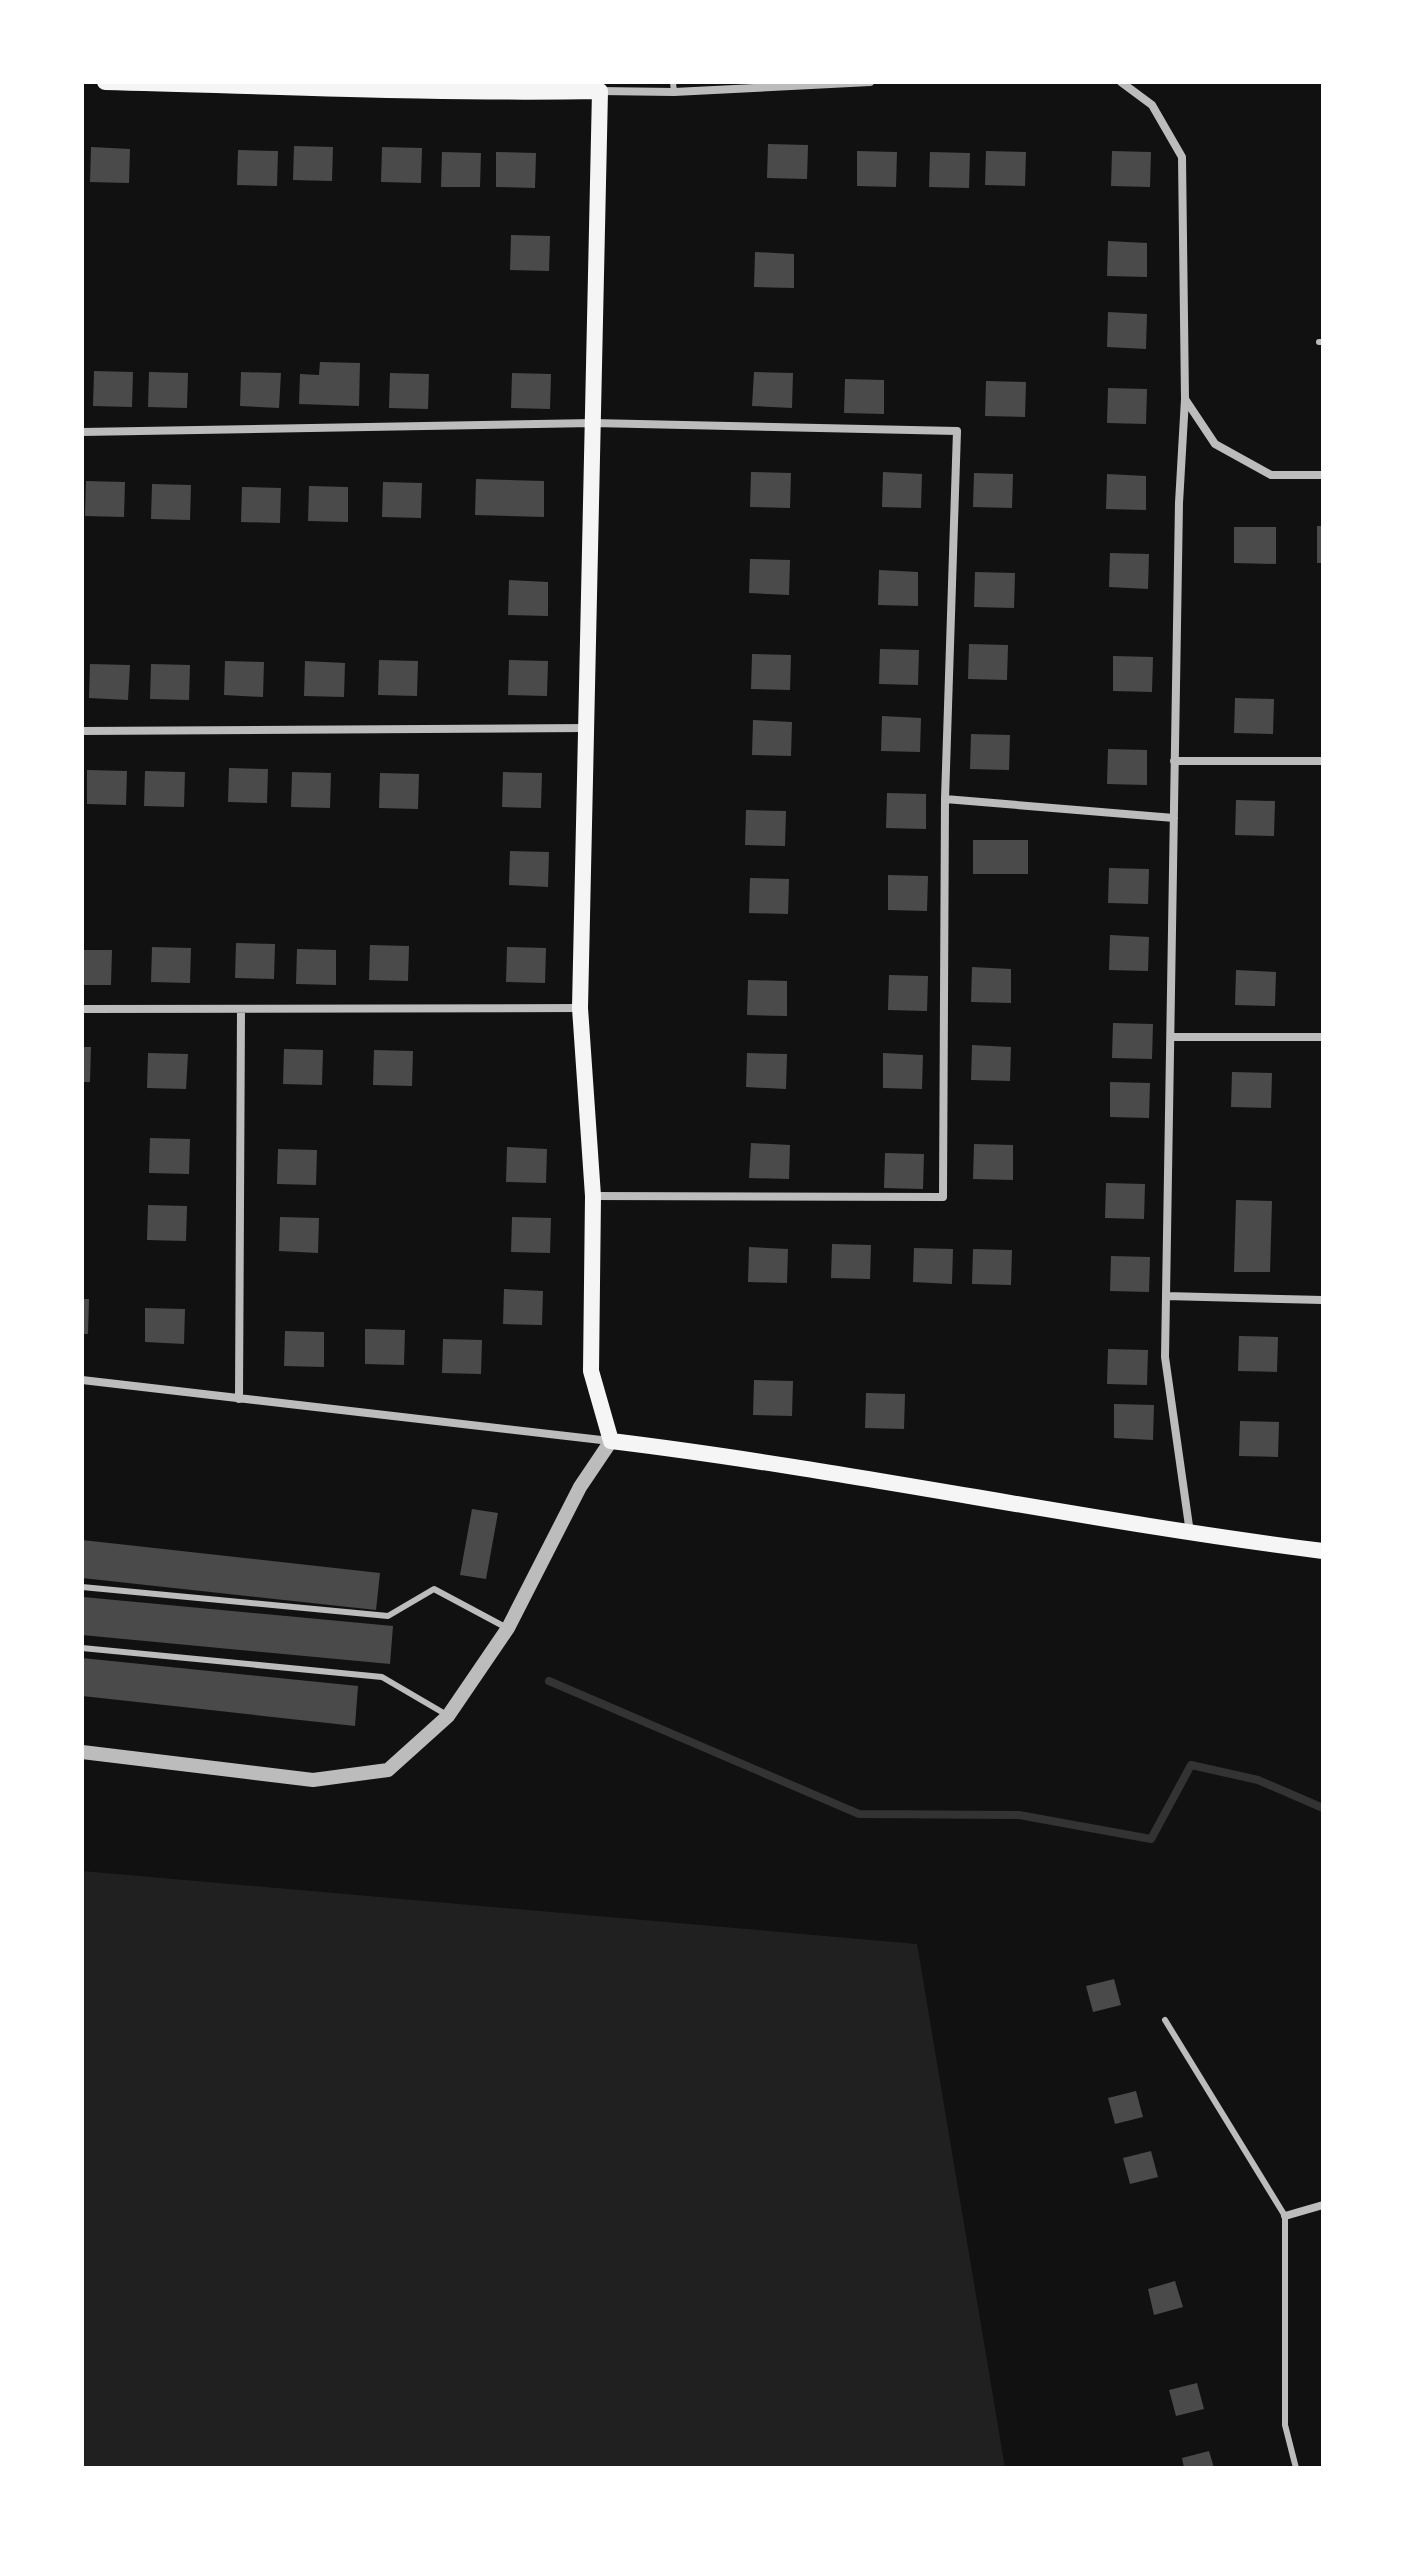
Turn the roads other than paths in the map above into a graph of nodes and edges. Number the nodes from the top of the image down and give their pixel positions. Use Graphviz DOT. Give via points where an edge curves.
graph roads {
  1 [pos="105,82"];
  2 [pos="870,82"];
  3 [pos="1125,82"];
  4 [pos="674,87"];
  5 [pos="442,88"];
  6 [pos="600,91"];
  7 [pos="1185,399"];
  8 [pos="593,423"];
  9 [pos="82,432"];
  10 [pos="1323,475"];
  11 [pos="588,728"];
  12 [pos="82,731"];
  13 [pos="1174,761"];
  14 [pos="1323,761"];
  15 [pos="945,799"];
  16 [pos="1174,818"];
  17 [pos="580,1008"];
  18 [pos="82,1009"];
  19 [pos="241,1009"];
  20 [pos="1171,1037"];
  21 [pos="1323,1037"];
  22 [pos="593,1196"];
  23 [pos="1166,1296"];
  24 [pos="1323,1300"];
  25 [pos="82,1380"];
  26 [pos="239,1399"];
  27 [pos="611,1441"];
  28 [pos="1190,1534"];
  29 [pos="1323,1551"];
  30 [pos="82,1587"];
  31 [pos="508,1628"];
  32 [pos="82,1648"];
  33 [pos="448,1716"];
  34 [pos="82,1752"];
  35 [pos="1165,2020"];
  36 [pos="1323,2205"];
  37 [pos="1285,2216"];
  38 [pos="1296,2468"];
  1 -- 5 [label="main road"];
  2 -- 4 [label="street"];
  3 -- 7 [label="street" via="1152,105 1182,157"];
  4 -- 6 [label="street"];
  5 -- 6 [label="main road"];
  6 -- 8 [label="main road"];
  7 -- 10 [label="street" via="1215,444 1271,475"];
  7 -- 13 [label="street"];
  8 -- 9 [label="street"];
  8 -- 11 [label="main road"];
  8 -- 15 [label="street" via="957,431"];
  11 -- 12 [label="street"];
  11 -- 17 [label="main road"];
  13 -- 14 [label="street"];
  13 -- 16 [label="street"];
  15 -- 16 [label="street"];
  15 -- 22 [label="street" via="943,1197"];
  16 -- 20 [label="street"];
  17 -- 19 [label="street"];
  17 -- 22 [label="main road"];
  18 -- 19 [label="street"];
  19 -- 26 [label="street"];
  20 -- 21 [label="street"];
  20 -- 23 [label="street"];
  22 -- 27 [label="main road" via="591,1371"];
  23 -- 24 [label="street"];
  23 -- 28 [label="street" via="1165,1357"];
  25 -- 26 [label="street"];
  26 -- 27 [label="street"];
  27 -- 28 [label="main road"];
  27 -- 31 [label="street" via="580,1487"];
  28 -- 29 [label="main road"];
  30 -- 31 [label="lane" via="388,1616 434,1589"];
  31 -- 33 [label="street"];
  32 -- 33 [label="lane" via="382,1677"];
  33 -- 34 [label="street" via="388,1770 313,1780"];
  35 -- 37 [label="lane"];
  36 -- 37 [label="street"];
  37 -- 38 [label="lane" via="1285,2425"];
}
